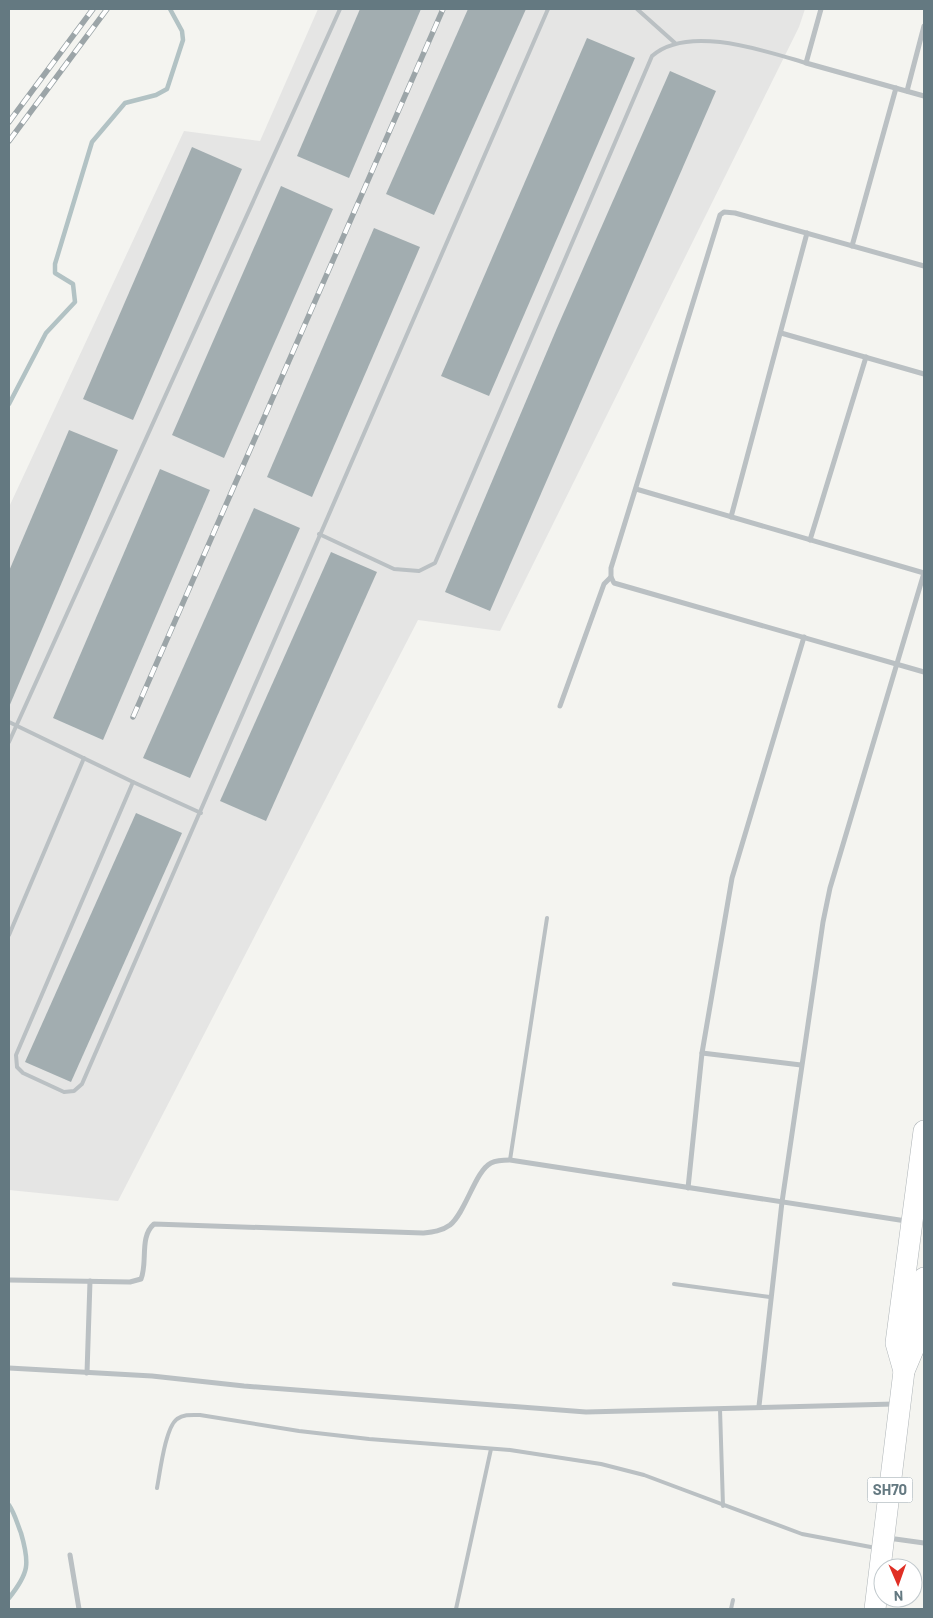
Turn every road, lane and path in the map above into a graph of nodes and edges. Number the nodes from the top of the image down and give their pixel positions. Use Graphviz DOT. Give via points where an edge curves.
graph roads {
  1 [pos="340,9"];
  2 [pos="548,9"];
  3 [pos="637,9"];
  4 [pos="821,9"];
  5 [pos="924,26"];
  6 [pos="675,43"];
  7 [pos="806,63"];
  8 [pos="896,88"];
  9 [pos="907,91"];
  10 [pos="924,96"];
  11 [pos="807,233"];
  12 [pos="852,246"];
  13 [pos="924,266"];
  14 [pos="781,333"];
  15 [pos="866,357"];
  16 [pos="924,374"];
  17 [pos="636,489"];
  18 [pos="731,517"];
  19 [pos="319,534"];
  20 [pos="810,540"];
  21 [pos="924,573"];
  22 [pos="611,578"];
  23 [pos="804,637"];
  24 [pos="897,664"];
  25 [pos="924,672"];
  26 [pos="560,706"];
  27 [pos="9,722"];
  28 [pos="16,726"];
  29 [pos="9,742"];
  30 [pos="84,758"];
  31 [pos="134,782"];
  32 [pos="200,813"];
  33 [pos="547,918"];
  34 [pos="9,936"];
  35 [pos="702,1053"];
  36 [pos="801,1065"];
  37 [pos="924,1131"];
  38 [pos="510,1160"];
  39 [pos="688,1188"];
  40 [pos="782,1202"];
  41 [pos="916,1222"];
  42 [pos="924,1278"];
  43 [pos="9,1280"];
  44 [pos="90,1282"];
  45 [pos="674,1284"];
  46 [pos="770,1297"];
  47 [pos="912,1344"];
  48 [pos="9,1368"];
  49 [pos="87,1373"];
  50 [pos="900,1404"];
  51 [pos="759,1406"];
  52 [pos="720,1409"];
  53 [pos="491,1449"];
  54 [pos="157,1488"];
  55 [pos="723,1506"];
  56 [pos="924,1543"];
  57 [pos="884,1544"];
  58 [pos="70,1555"];
  59 [pos="733,1600"];
  60 [pos="79,1609"];
  61 [pos="456,1609"];
  62 [pos="731,1609"];
  63 [pos="875,1609"];
  1 -- 28 [label="lane"];
  2 -- 19 [label="lane"];
  3 -- 6 [label="lane"];
  4 -- 7 [label="street"];
  5 -- 9 [label="street"];
  6 -- 7 [label="lane" via="701,42 755,48"];
  6 -- 19 [label="lane" via="652,56 435,563 419,571 394,569"];
  7 -- 8 [label="street"];
  8 -- 9 [label="street"];
  8 -- 12 [label="street"];
  9 -- 10 [label="street"];
  11 -- 12 [label="street"];
  11 -- 14 [label="street"];
  11 -- 17 [label="street" via="735,213 720,215"];
  12 -- 13 [label="street"];
  14 -- 15 [label="street"];
  14 -- 18 [label="street"];
  15 -- 16 [label="street"];
  15 -- 20 [label="street"];
  17 -- 18 [label="street"];
  17 -- 22 [label="street" via="611,568"];
  18 -- 20 [label="street"];
  19 -- 32 [label="lane"];
  20 -- 21 [label="street"];
  21 -- 24 [label="street"];
  22 -- 23 [label="street" via="614,583"];
  22 -- 26 [label="street" via="604,584"];
  23 -- 24 [label="street"];
  23 -- 35 [label="street" via="732,878"];
  24 -- 25 [label="street"];
  24 -- 36 [label="street" via="830,888"];
  27 -- 28 [label="lane"];
  28 -- 29 [label="lane"];
  28 -- 30 [label="lane"];
  30 -- 31 [label="lane"];
  30 -- 34 [label="lane"];
  31 -- 32 [label="lane"];
  31 -- 32 [label="lane" via="16,1055 17,1066 23,1073 64,1092 74,1091 82,1084"];
  33 -- 38 [label="lane"];
  35 -- 36 [label="street"];
  35 -- 39 [label="street"];
  36 -- 40 [label="street"];
  37 -- 41 [label="main road, SH70"];
  38 -- 39 [label="street"];
  38 -- 44 [label="street" via="491,1162 485,1167 456,1219 438,1231 154,1224 146,1236 144,1272 140,1279"];
  39 -- 40 [label="street"];
  40 -- 41 [label="street"];
  40 -- 46 [label="street"];
  41 -- 47 [label="main road, SH70"];
  42 -- 47 [label="main road, SH70"];
  43 -- 44 [label="street"];
  44 -- 49 [label="street"];
  45 -- 46 [label="lane"];
  46 -- 51 [label="street"];
  47 -- 50 [label="main road, SH70" via="904,1371"];
  48 -- 49 [label="street"];
  49 -- 52 [label="street" via="545,1410 657,1412"];
  50 -- 51 [label="street"];
  50 -- 57 [label="main road, SH70"];
  51 -- 52 [label="street"];
  52 -- 55 [label="lane"];
  53 -- 54 [label="lane" via="369,1439 187,1415 176,1420 169,1432"];
  53 -- 55 [label="lane" via="601,1464 682,1489"];
  53 -- 61 [label="lane"];
  55 -- 57 [label="lane" via="802,1534"];
  56 -- 57 [label="street"];
  57 -- 63 [label="main road, SH70"];
  58 -- 60 [label="street"];
  59 -- 62 [label="lane"];
}
